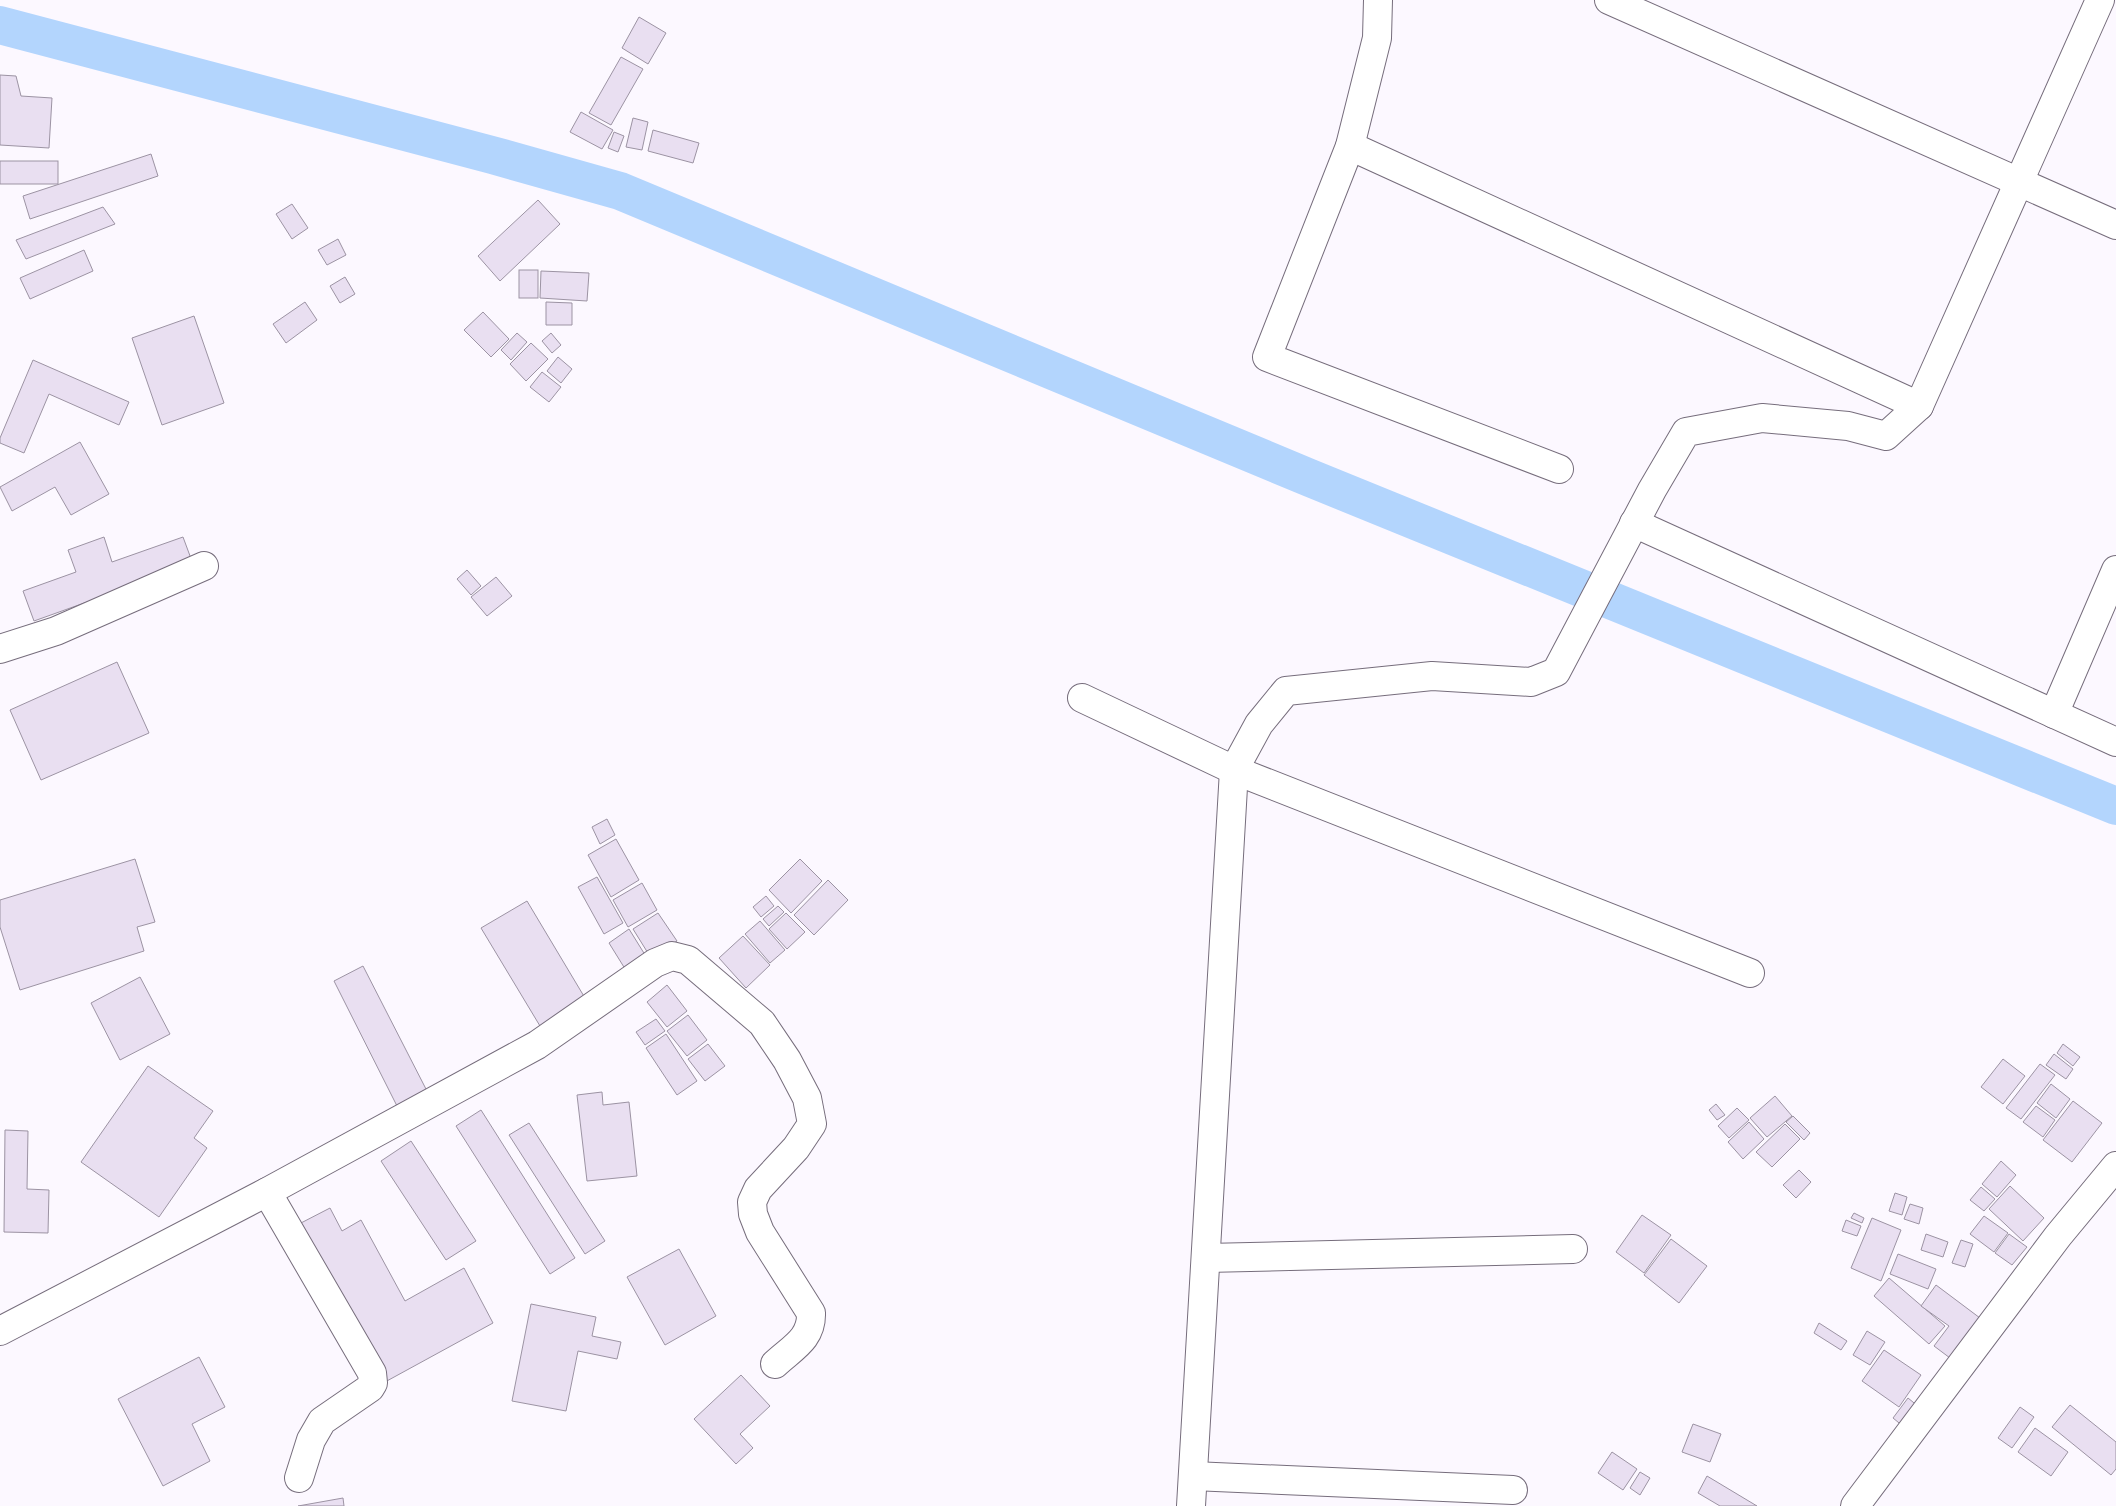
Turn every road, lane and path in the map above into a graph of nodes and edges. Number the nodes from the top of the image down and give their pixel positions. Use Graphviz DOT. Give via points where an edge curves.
graph roads {
  1 [pos="1378,0"];
  2 [pos="1609,0"];
  3 [pos="2100,0"];
  4 [pos="1350,146"];
  5 [pos="2019,183"];
  6 [pos="2116,225"];
  7 [pos="1919,406"];
  8 [pos="1559,469"];
  9 [pos="1634,523"];
  10 [pos="204,566"];
  11 [pos="2116,570"];
  12 [pos="0,649"];
  13 [pos="1082,698"];
  14 [pos="2054,714"];
  15 [pos="2116,742"];
  16 [pos="1234,770"];
  17 [pos="1750,973"];
  18 [pos="2116,1166"];
  19 [pos="267,1192"];
  20 [pos="1573,1249"];
  21 [pos="1206,1258"];
  22 [pos="0,1331"];
  23 [pos="775,1364"];
  24 [pos="1193,1476"];
  25 [pos="300,1478"];
  26 [pos="1513,1490"];
  27 [pos="1191,1506"];
  28 [pos="1855,1506"];
  1 -- 4 [label="street" via="1377,38"];
  2 -- 5 [label="street"];
  3 -- 5 [label="street"];
  4 -- 7 [label="street"];
  4 -- 8 [label="street" via="1267,357"];
  5 -- 6 [label="street"];
  5 -- 7 [label="street"];
  7 -- 9 [label="street" via="1886,436 1848,426 1762,418 1686,432"];
  9 -- 14 [label="street"];
  9 -- 16 [label="street" via="1556,672 1531,682 1432,676 1286,690 1259,724"];
  10 -- 12 [label="street" via="56,631"];
  11 -- 14 [label="street"];
  13 -- 16 [label="street"];
  14 -- 15 [label="street"];
  16 -- 17 [label="street"];
  16 -- 21 [label="street"];
  18 -- 28 [label="street" via="2058,1236"];
  19 -- 22 [label="street"];
  19 -- 23 [label="street" via="538,1045 655,963 672,956 688,960 762,1023 788,1060 807,1098 812,1124 796,1148 758,1189 752,1202 760,1232 811,1313 807,1336"];
  19 -- 25 [label="street" via="372,1373 370,1388 322,1421 315,1431"];
  20 -- 21 [label="street"];
  21 -- 24 [label="street"];
  24 -- 26 [label="street"];
  24 -- 27 [label="street"];
}
